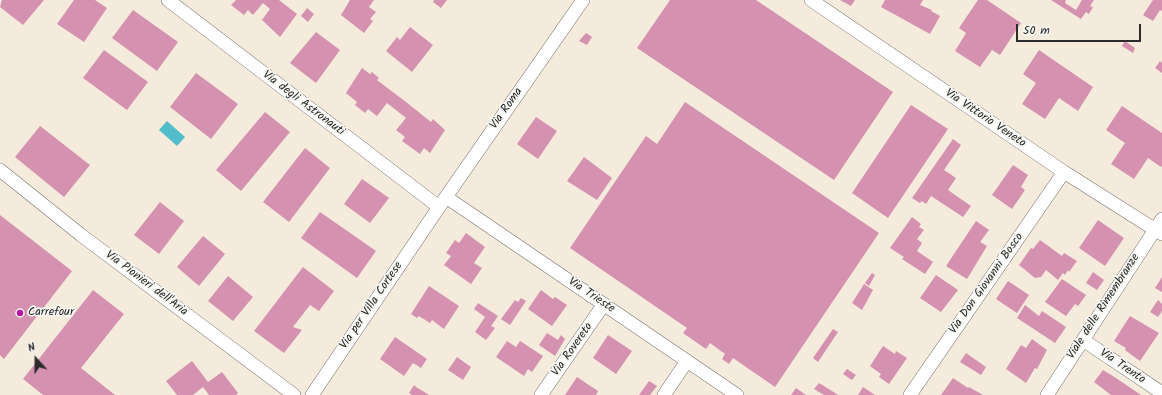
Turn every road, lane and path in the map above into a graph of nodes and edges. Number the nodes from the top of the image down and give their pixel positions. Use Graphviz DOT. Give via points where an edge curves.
graph roads {
  1 [pos="168,0"];
  2 [pos="583,0"];
  3 [pos="811,0"];
  4 [pos="0,170"];
  5 [pos="1064,172"];
  6 [pos="442,202"];
  7 [pos="431,218"];
  8 [pos="1160,227"];
  9 [pos="604,304"];
  10 [pos="1083,340"];
  11 [pos="687,361"];
  12 [pos="1162,393"];
  13 [pos="294,395"];
  14 [pos="312,395"];
  15 [pos="541,395"];
  16 [pos="664,395"];
  17 [pos="737,395"];
  18 [pos="910,395"];
  19 [pos="1047,395"];
  1 -- 6 [label="street, Via degli Astronauti"];
  2 -- 6 [label="street, Via Roma"];
  3 -- 5 [label="street, Via Vittorio Veneto"];
  4 -- 13 [label="street, Via Pionieri dell'Aria" via="81,235"];
  5 -- 8 [label="street, Via Vittorio Veneto"];
  5 -- 18 [label="street, Via Don Giovanni Bosco"];
  6 -- 7 [label="street, Via Roma"];
  6 -- 9 [label="street, Via Trieste"];
  7 -- 14 [label="street, Via per Villa Cortese"];
  8 -- 10 [label="street, Viale delle Rimembranze"];
  9 -- 11 [label="street, Via Trieste"];
  9 -- 15 [label="street, Via Rovereto"];
  10 -- 12 [label="street, Via Trento"];
  10 -- 19 [label="street, Viale delle Rimembranze"];
  11 -- 16 [label="street"];
  11 -- 17 [label="street, Via Trieste"];
}
